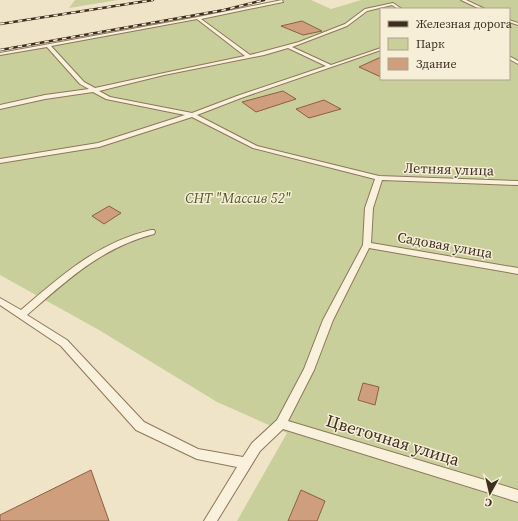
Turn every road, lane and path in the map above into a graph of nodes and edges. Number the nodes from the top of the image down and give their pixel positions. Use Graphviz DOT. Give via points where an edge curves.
graph roads {
  1 [pos="463,0"];
  2 [pos="282,1"];
  3 [pos="399,8"];
  4 [pos="481,8"];
  5 [pos="198,18"];
  6 [pos="48,45"];
  7 [pos="289,47"];
  8 [pos="380,49"];
  9 [pos="0,54"];
  10 [pos="249,57"];
  11 [pos="330,67"];
  12 [pos="95,90"];
  13 [pos="0,107"];
  14 [pos="192,115"];
  15 [pos="0,161"];
  16 [pos="379,178"];
  17 [pos="518,183"];
  18 [pos="151,232"];
  19 [pos="367,245"];
  20 [pos="518,271"];
  21 [pos="0,301"];
  22 [pos="21,314"];
  23 [pos="281,424"];
  24 [pos="246,464"];
  25 [pos="518,496"];
  26 [pos="210,521"];
  1 -- 4 [label="lane"];
  2 -- 5 [label="lane"];
  3 -- 7 [label="lane" via="393,4 366,10 346,25"];
  5 -- 6 [label="lane"];
  5 -- 10 [label="lane"];
  6 -- 9 [label="lane"];
  6 -- 12 [label="lane, Летняя улица" via="82,83"];
  7 -- 10 [label="lane"];
  7 -- 11 [label="lane"];
  8 -- 11 [label="lane"];
  10 -- 12 [label="lane"];
  11 -- 14 [label="lane" via="257,90"];
  12 -- 13 [label="lane"];
  12 -- 14 [label="lane, Летняя улица" via="108,98"];
  14 -- 15 [label="lane" via="99,145"];
  14 -- 16 [label="lane, Летняя улица" via="254,147"];
  16 -- 17 [label="lane, Летняя улица"];
  16 -- 19 [label="lane" via="369,208"];
  18 -- 22 [label="lane" via="141,233 98,253"];
  19 -- 20 [label="lane, Садовая улица"];
  19 -- 23 [label="lane" via="328,320 309,370"];
  21 -- 22 [label="lane"];
  22 -- 24 [label="lane" via="64,343 140,426 197,454"];
  23 -- 24 [label="lane" via="256,447"];
  23 -- 25 [label="lane, Цветочная улица"];
  24 -- 26 [label="lane"];
}
